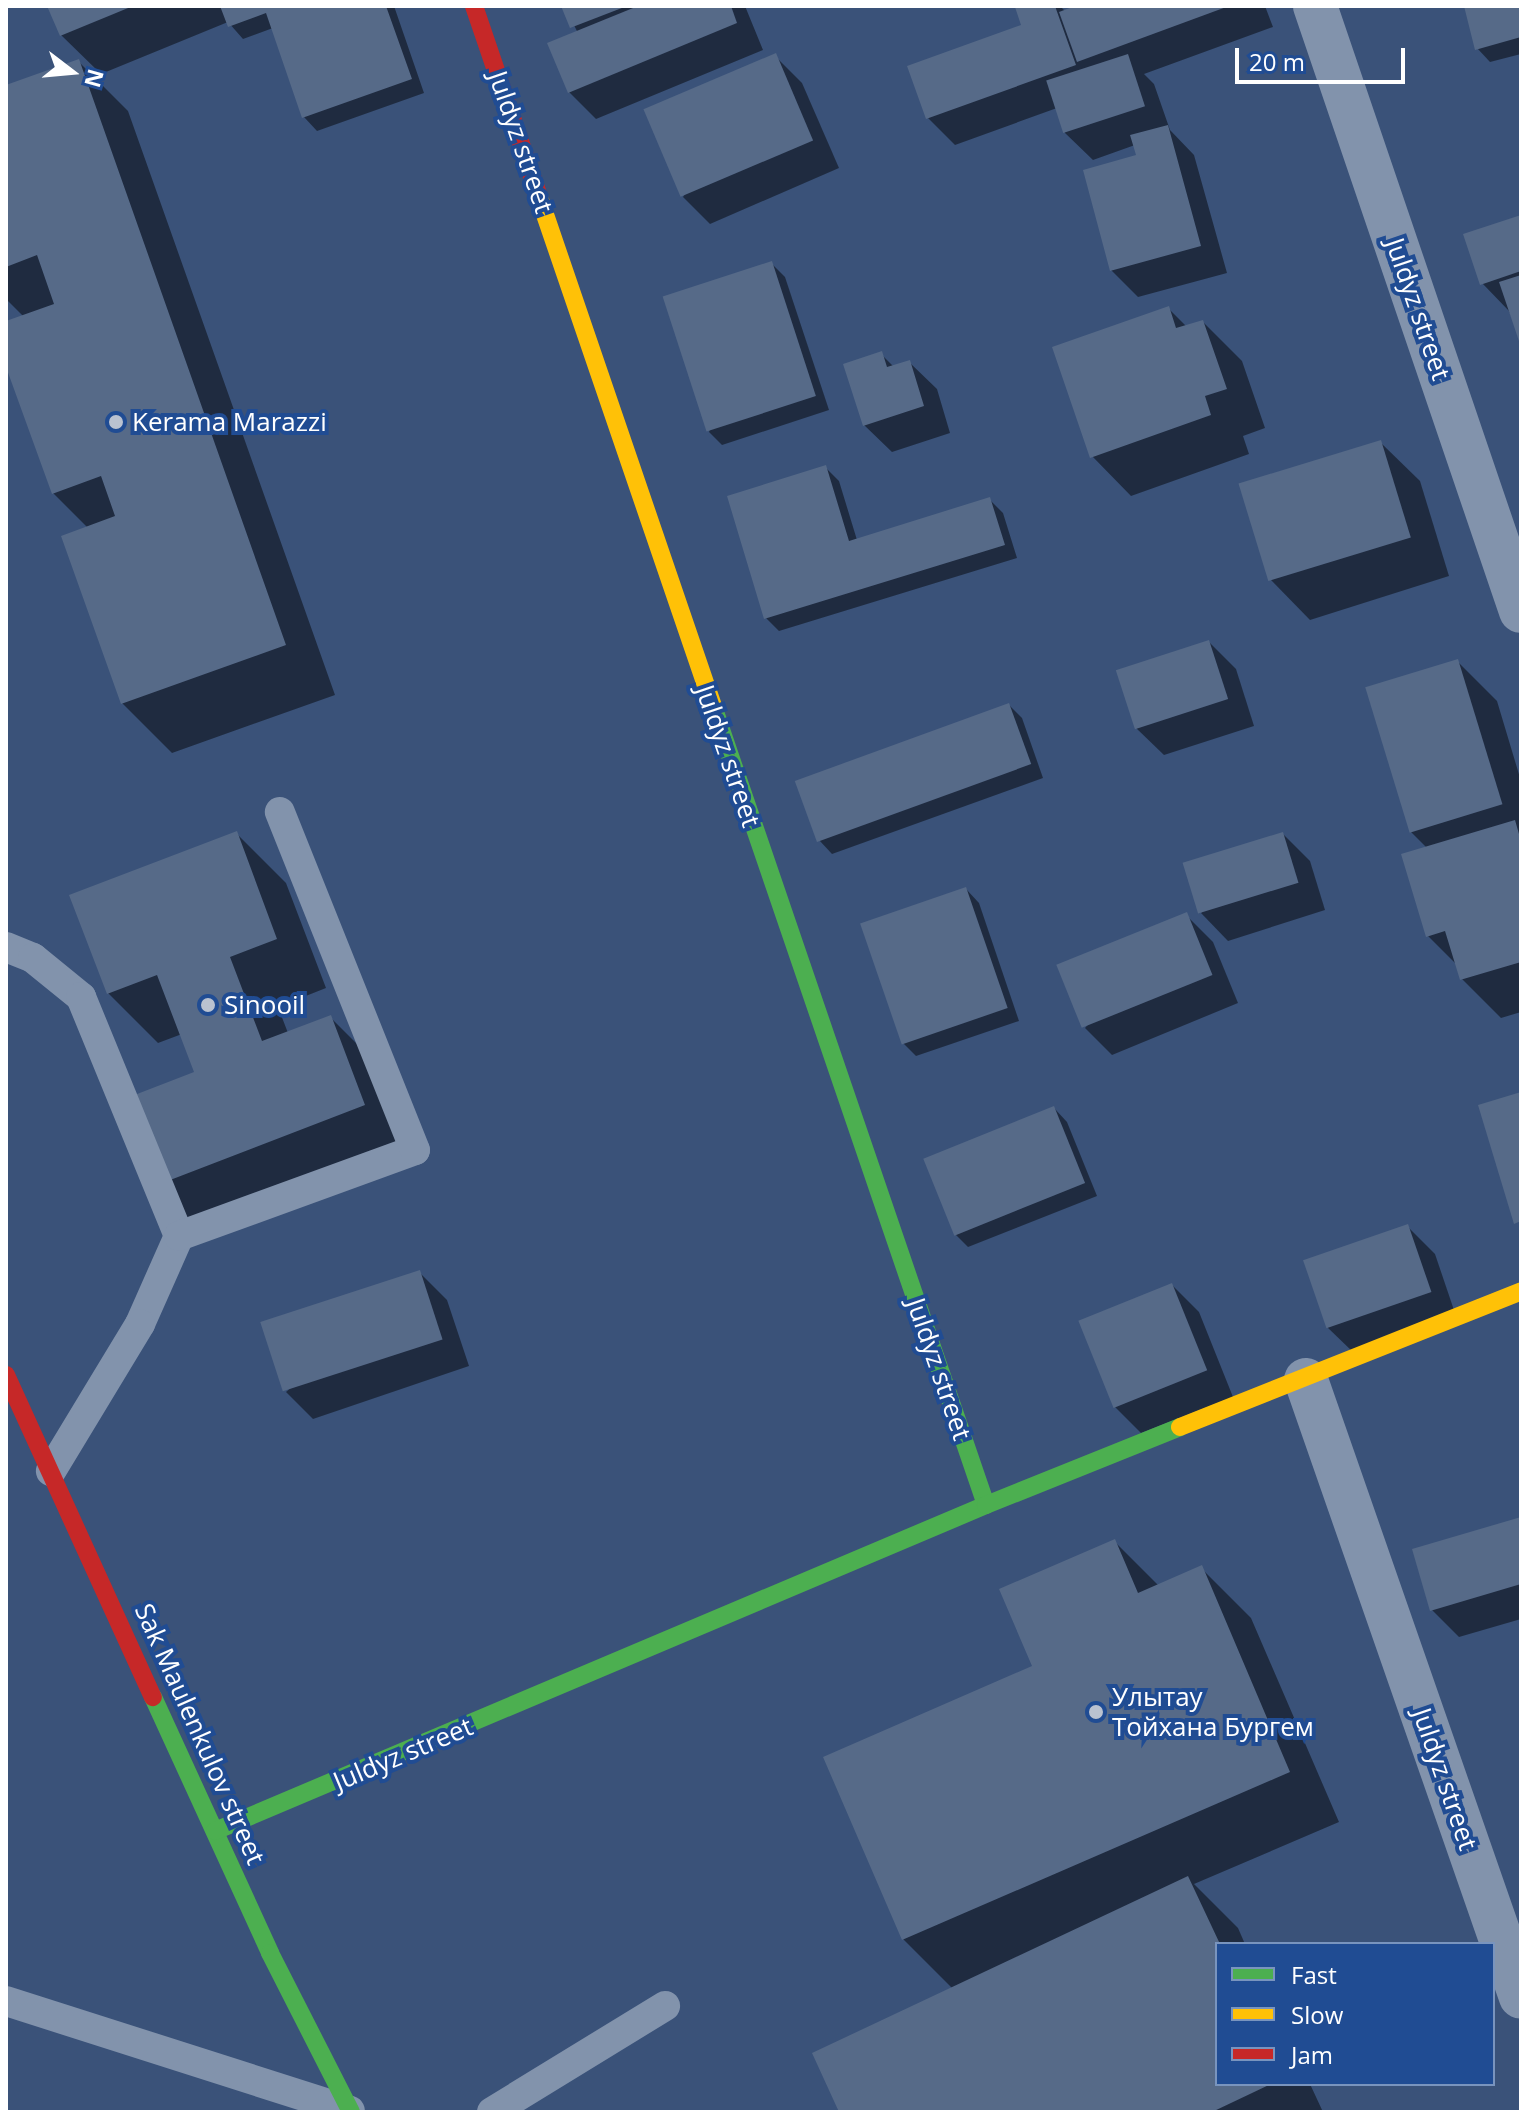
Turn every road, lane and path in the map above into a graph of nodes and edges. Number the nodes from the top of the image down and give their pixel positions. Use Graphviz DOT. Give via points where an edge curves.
graph roads {
  1 [pos="474,6"];
  2 [pos="1315,6"];
  3 [pos="1521,611"];
  4 [pos="280,812"];
  5 [pos="6,947"];
  6 [pos="179,1236"];
  7 [pos="1521,1291"];
  8 [pos="6,1375"];
  9 [pos="1306,1380"];
  10 [pos="51,1471"];
  11 [pos="986,1505"];
  12 [pos="215,1831"];
  13 [pos="1521,1997"];
  14 [pos="6,2001"];
  15 [pos="665,2006"];
  16 [pos="350,2112"];
  17 [pos="492,2112"];
  1 -- 11 [label="street, Juldyz street"];
  2 -- 3 [label="street, Juldyz street"];
  4 -- 6 [label="lane" via="415,1150"];
  5 -- 6 [label="lane" via="33,958 81,997"];
  6 -- 10 [label="lane" via="140,1324"];
  7 -- 9 [label="street, Juldyz street"];
  8 -- 10 [label="street, Sak Maulenkulov street"];
  9 -- 11 [label="street, Juldyz street"];
  9 -- 13 [label="street, Juldyz street"];
  10 -- 12 [label="street, Sak Maulenkulov street"];
  11 -- 12 [label="street, Juldyz street"];
  12 -- 16 [label="street, Sak Maulenkulov street"];
  14 -- 16 [label="lane"];
  15 -- 17 [label="lane"];
}
